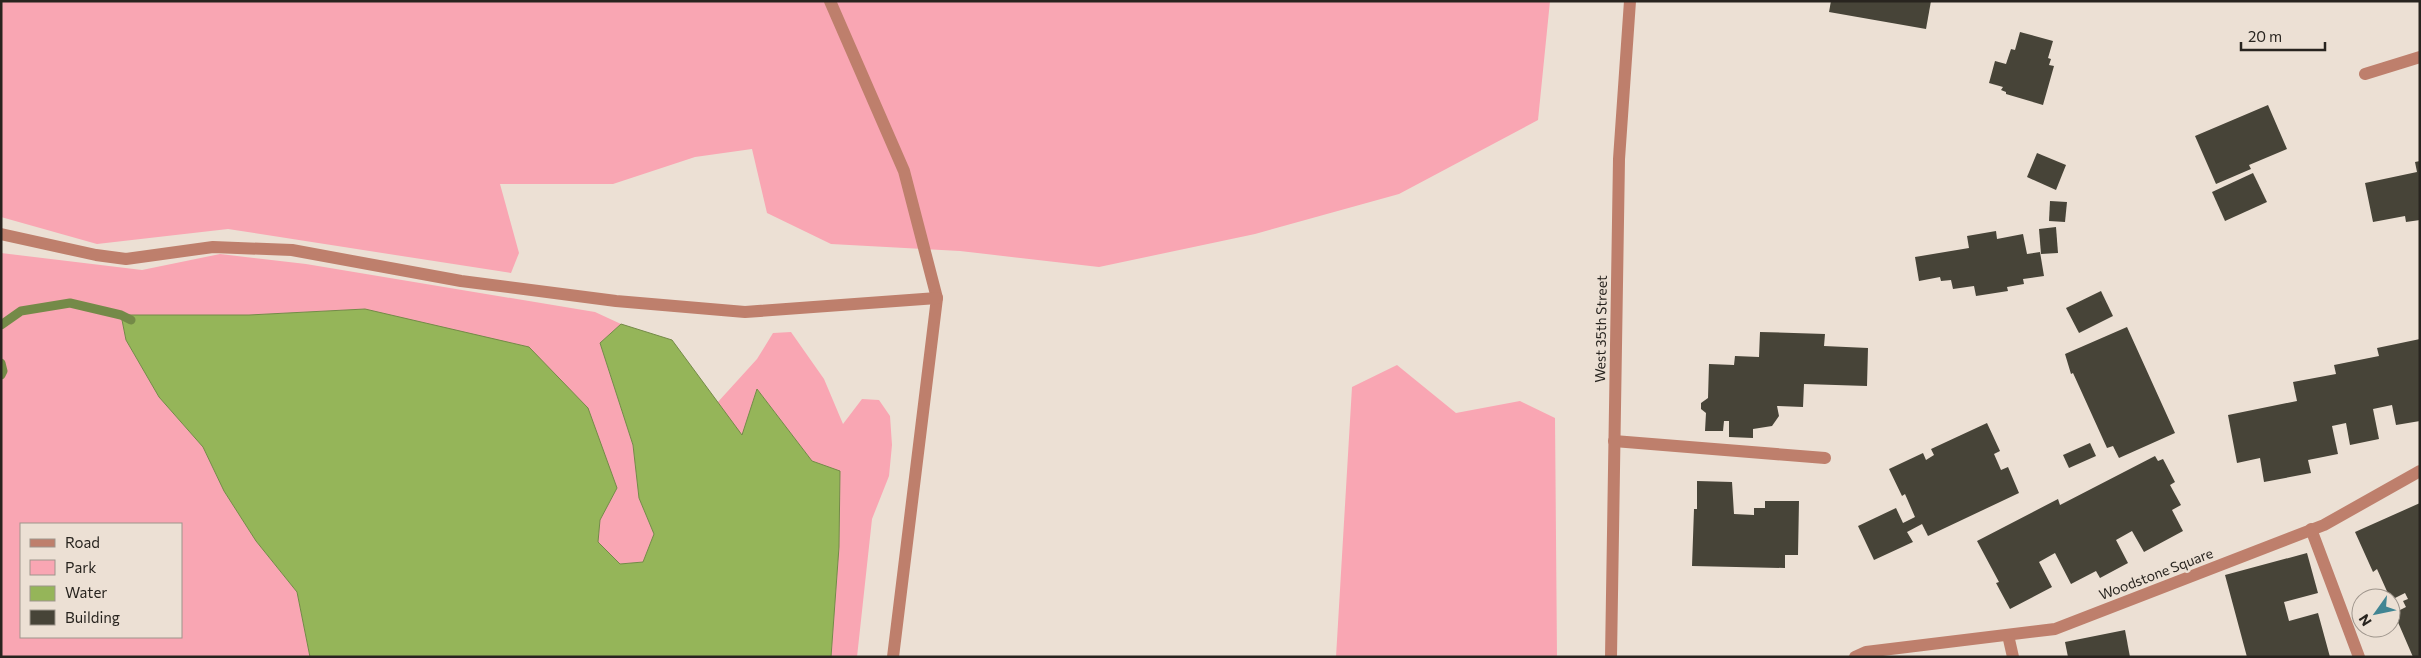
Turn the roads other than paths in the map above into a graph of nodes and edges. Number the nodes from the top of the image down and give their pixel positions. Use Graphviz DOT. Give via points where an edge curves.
graph roads {
  1 [pos="830,1"];
  2 [pos="1630,1"];
  3 [pos="2420,57"];
  4 [pos="2365,74"];
  5 [pos="1,234"];
  6 [pos="937,298"];
  7 [pos="1614,441"];
  8 [pos="1824,458"];
  9 [pos="2420,471"];
  10 [pos="2311,530"];
  11 [pos="2008,635"];
  12 [pos="893,657"];
  13 [pos="1611,657"];
  14 [pos="1855,657"];
  15 [pos="2013,657"];
  16 [pos="2359,657"];
  1 -- 6 [label="street" via="904,170"];
  2 -- 7 [label="street, West 35th Street" via="1618,159"];
  3 -- 4 [label="street"];
  5 -- 6 [label="street" via="126,259 213,247 292,250 461,281 616,301 745,312"];
  6 -- 12 [label="street"];
  7 -- 8 [label="street"];
  7 -- 13 [label="street, West 35th Street"];
  9 -- 10 [label="street, Woodstone Square"];
  10 -- 11 [label="street, Woodstone Square" via="2055,629"];
  10 -- 16 [label="street"];
  11 -- 14 [label="street, Woodstone Square" via="1866,652"];
  11 -- 15 [label="street"];
}
